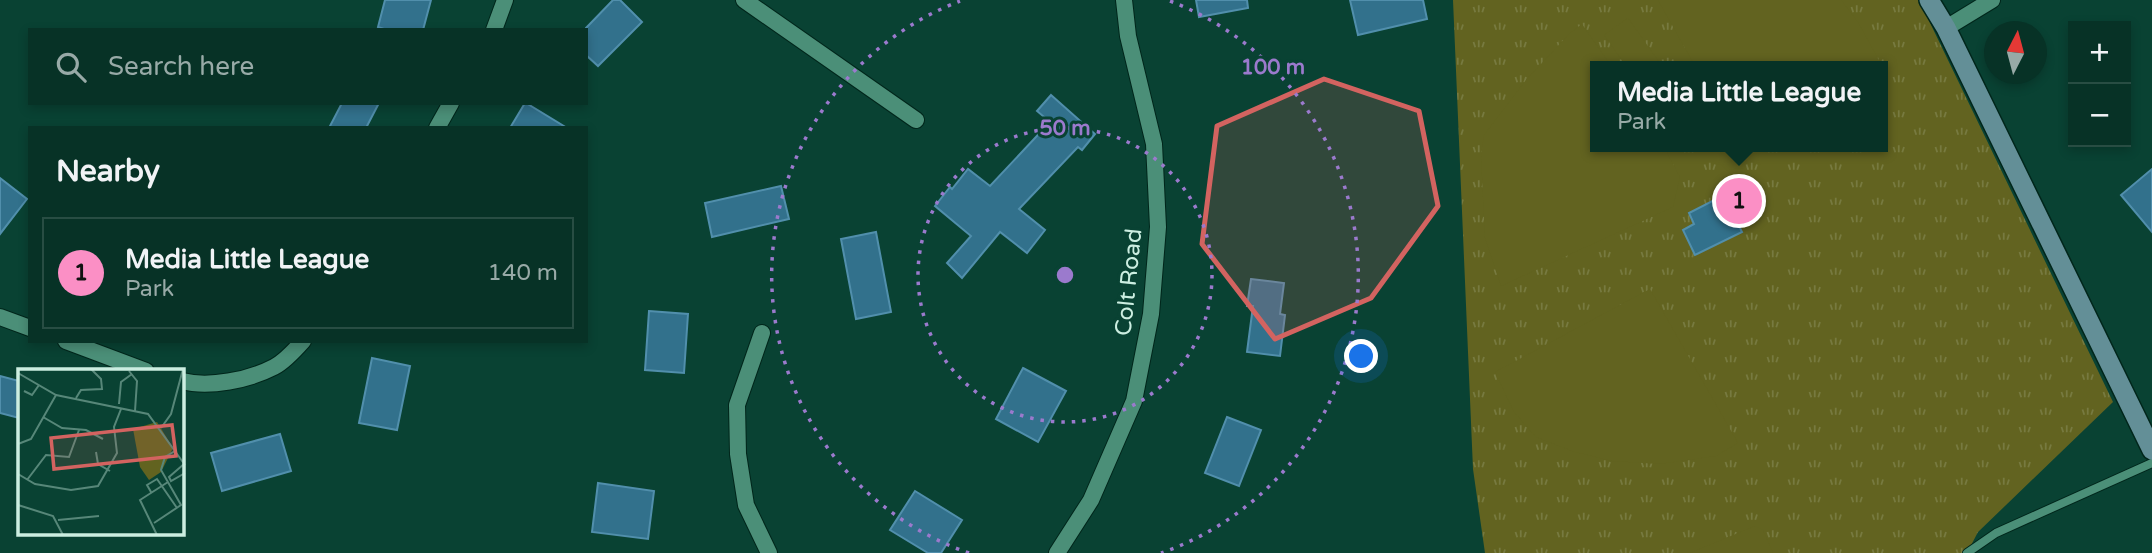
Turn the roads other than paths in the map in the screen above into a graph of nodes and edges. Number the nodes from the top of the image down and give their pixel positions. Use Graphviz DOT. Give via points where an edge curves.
graph roads {
  1 [pos="505,0"];
  2 [pos="744,0"];
  3 [pos="1124,0"];
  4 [pos="1929,0"];
  5 [pos="1992,0"];
  6 [pos="1946,27"];
  7 [pos="495,28"];
  8 [pos="450,105"];
  9 [pos="916,120"];
  10 [pos="438,126"];
  11 [pos="0,317"];
  12 [pos="28,327"];
  13 [pos="762,333"];
  14 [pos="71,343"];
  15 [pos="301,343"];
  16 [pos="141,369"];
  17 [pos="184,381"];
  18 [pos="2152,450"];
  19 [pos="2152,463"];
  20 [pos="769,553"];
  21 [pos="1057,553"];
  22 [pos="1968,553"];
  1 -- 7 [label="street"];
  2 -- 9 [label="street"];
  3 -- 21 [label="street, Colt Road" via="1154,144 1158,227 1151,314 1133,401 1091,500"];
  4 -- 6 [label="main road"];
  5 -- 6 [label="street"];
  6 -- 18 [label="main road"];
  8 -- 10 [label="street"];
  11 -- 12 [label="street"];
  13 -- 20 [label="street" via="737,405 738,454 746,505"];
  14 -- 16 [label="street"];
  15 -- 17 [label="street" via="275,367 230,382"];
  19 -- 22 [label="lane" via="1996,533"];
}
